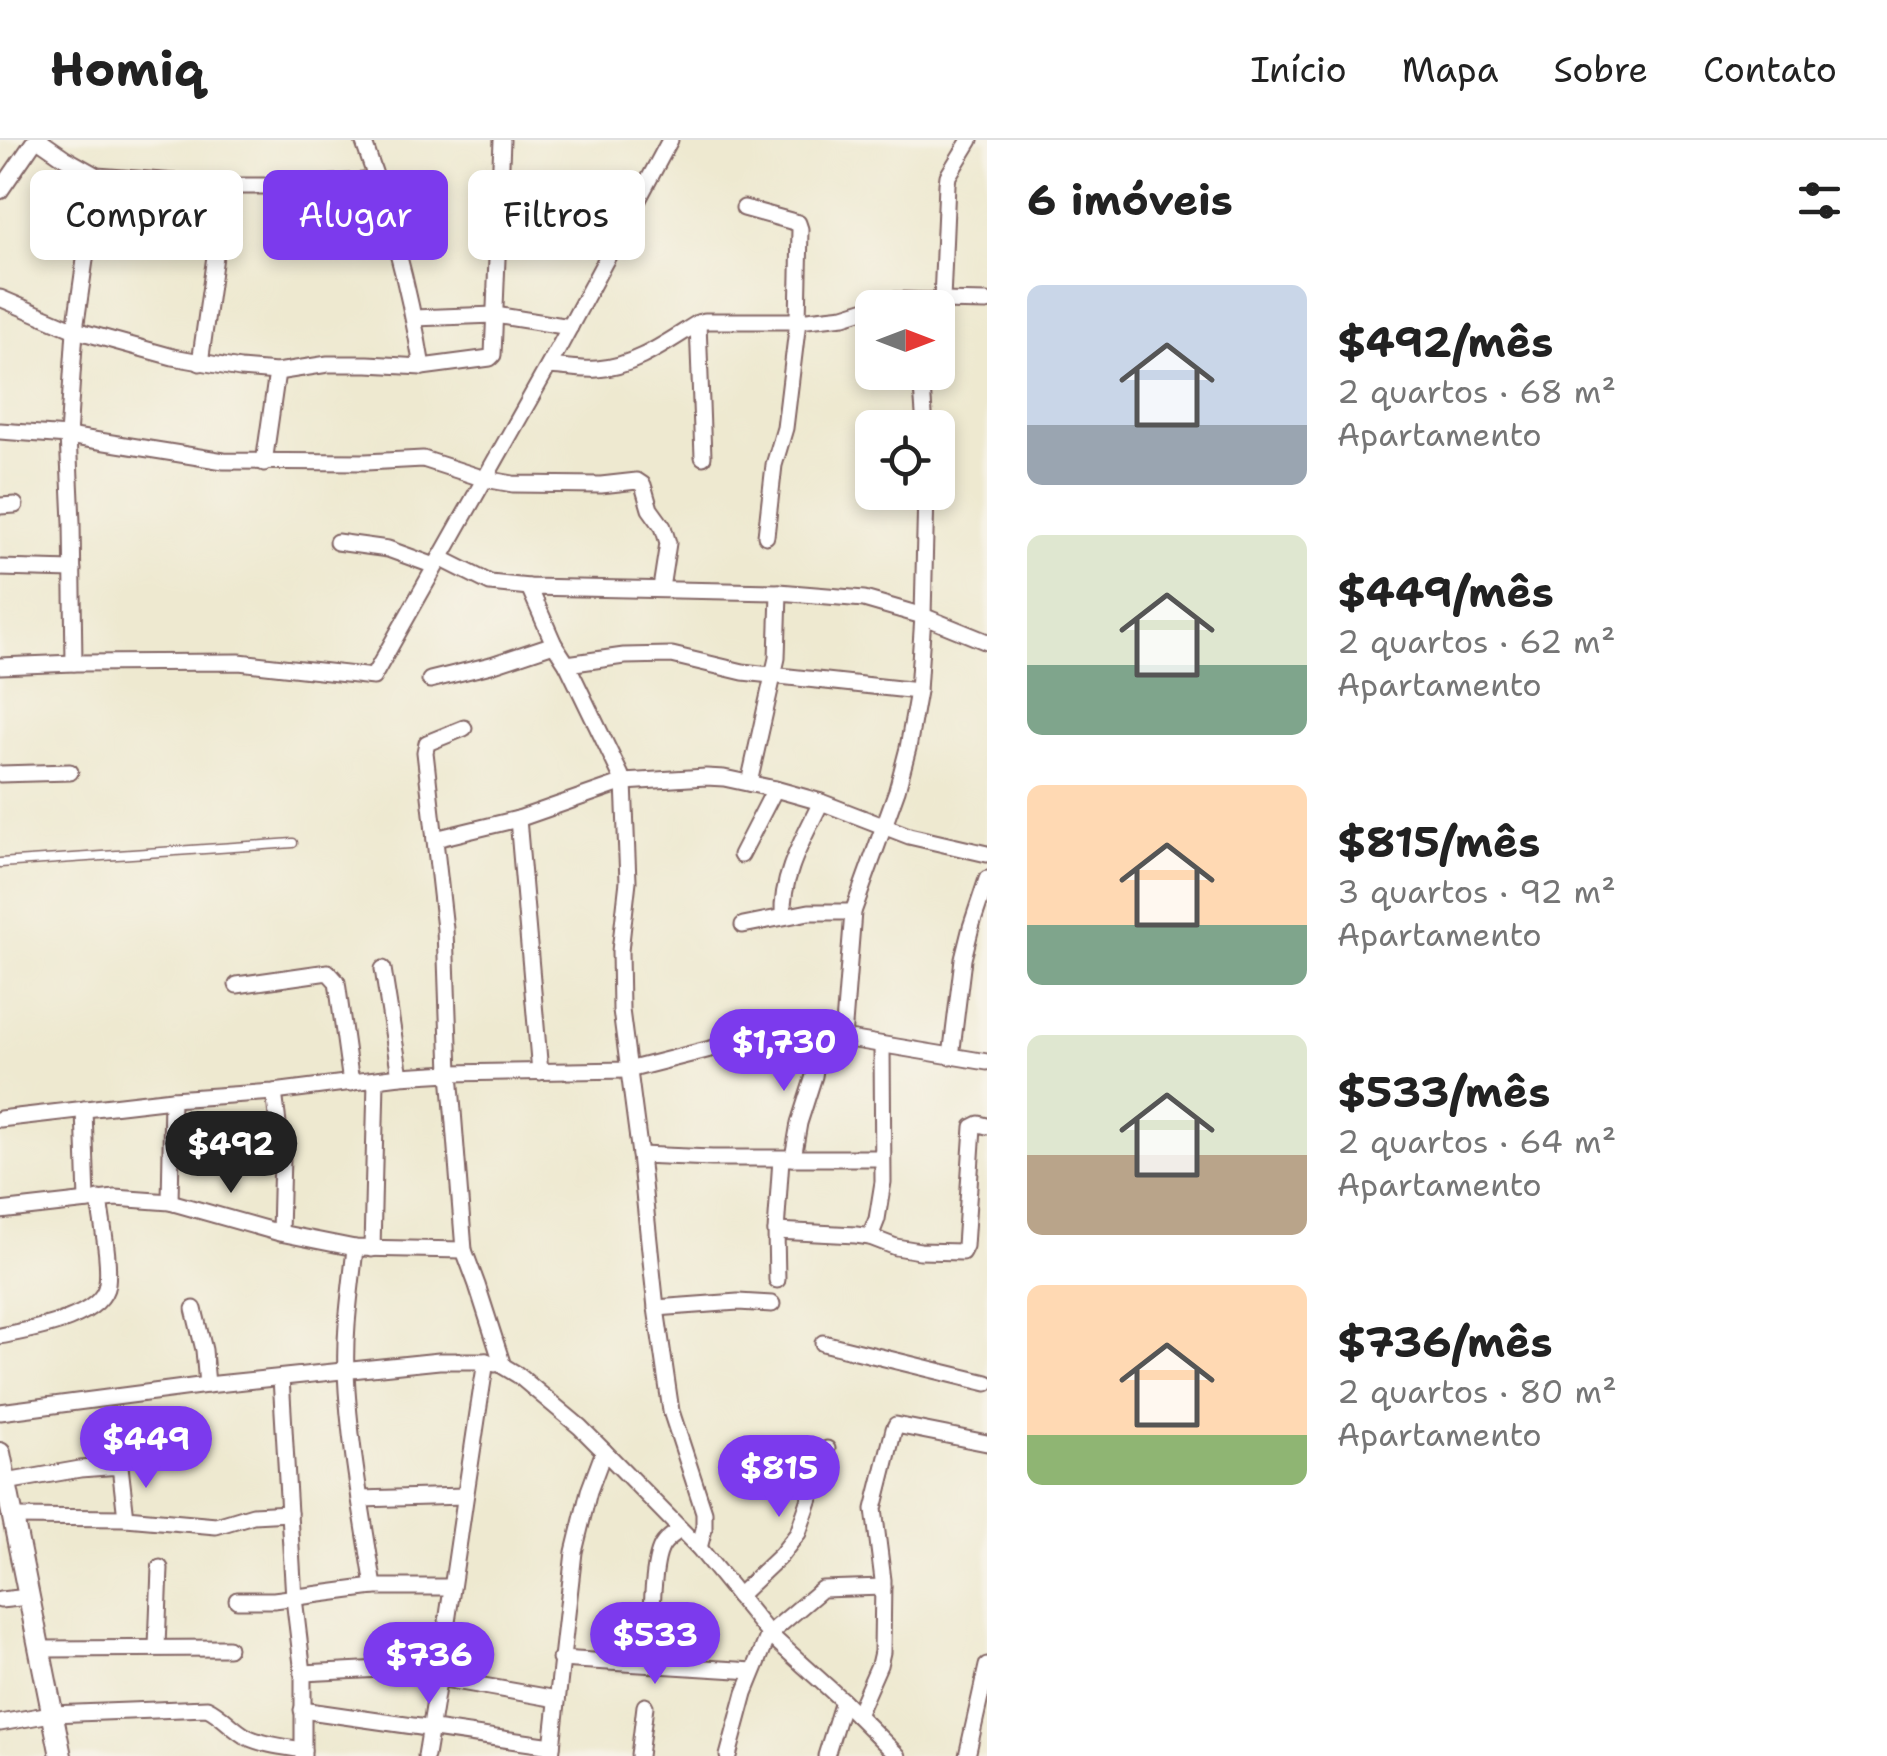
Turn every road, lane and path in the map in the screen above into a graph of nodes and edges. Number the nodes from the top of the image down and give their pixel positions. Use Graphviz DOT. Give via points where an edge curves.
graph roads {
  1 [pos="37,140"];
  2 [pos="362,140"];
  3 [pos="502,140"];
  4 [pos="670,140"];
  5 [pos="970,140"];
  6 [pos="86,170"];
  7 [pos="373,170"];
  8 [pos="0,191"];
  9 [pos="744,208"];
  10 [pos="85,260"];
  11 [pos="214,260"];
  12 [pos="398,260"];
  13 [pos="942,290"];
  14 [pos="0,298"];
  15 [pos="955,301"];
  16 [pos="987,302"];
  17 [pos="855,312"];
  18 [pos="495,316"];
  19 [pos="414,318"];
  20 [pos="798,321"];
  21 [pos="698,323"];
  22 [pos="570,327"];
  23 [pos="75,330"];
  24 [pos="200,363"];
  25 [pos="548,366"];
  26 [pos="422,367"];
  27 [pos="277,372"];
  28 [pos="0,431"];
  29 [pos="68,436"];
  30 [pos="703,458"];
  31 [pos="264,463"];
  32 [pos="485,479"];
  33 [pos="926,510"];
  34 [pos="766,536"];
  35 [pos="337,542"];
  36 [pos="437,562"];
  37 [pos="0,568"];
  38 [pos="72,570"];
  39 [pos="529,587"];
  40 [pos="661,588"];
  41 [pos="779,592"];
  42 [pos="923,616"];
  43 [pos="987,642"];
  44 [pos="554,644"];
  45 [pos="74,662"];
  46 [pos="567,664"];
  47 [pos="0,666"];
  48 [pos="774,676"];
  49 [pos="430,680"];
  50 [pos="918,690"];
  51 [pos="464,728"];
  52 [pos="70,772"];
  53 [pos="0,774"];
  54 [pos="624,782"];
  55 [pos="749,783"];
  56 [pos="774,788"];
  57 [pos="821,802"];
  58 [pos="518,818"];
  59 [pos="884,828"];
  60 [pos="435,839"];
  61 [pos="293,843"];
  62 [pos="987,854"];
  63 [pos="741,855"];
  64 [pos="0,863"];
  65 [pos="987,879"];
  66 [pos="852,912"];
  67 [pos="783,916"];
  68 [pos="743,925"];
  69 [pos="383,969"];
  70 [pos="237,984"];
  71 [pos="820,1038"];
  72 [pos="842,1038"];
  73 [pos="882,1045"];
  74 [pos="951,1057"];
  75 [pos="987,1062"];
  76 [pos="628,1070"];
  77 [pos="450,1072"];
  78 [pos="540,1072"];
  79 [pos="400,1076"];
  80 [pos="376,1080"];
  81 [pos="351,1083"];
  82 [pos="274,1092"];
  83 [pos="172,1098"];
  84 [pos="84,1109"];
  85 [pos="0,1119"];
  86 [pos="987,1126"];
  87 [pos="640,1156"];
  88 [pos="787,1158"];
  89 [pos="882,1158"];
  90 [pos="93,1200"];
  91 [pos="170,1202"];
  92 [pos="0,1211"];
  93 [pos="776,1231"];
  94 [pos="280,1233"];
  95 [pos="870,1237"];
  96 [pos="355,1248"];
  97 [pos="372,1250"];
  98 [pos="464,1250"];
  99 [pos="777,1280"];
  100 [pos="772,1304"];
  101 [pos="656,1308"];
  102 [pos="194,1309"];
  103 [pos="0,1336"];
  104 [pos="823,1344"];
  105 [pos="486,1361"];
  106 [pos="504,1366"];
  107 [pos="346,1372"];
  108 [pos="281,1378"];
  109 [pos="987,1384"];
  110 [pos="207,1386"];
  111 [pos="0,1412"];
  112 [pos="987,1443"];
  113 [pos="827,1449"];
  114 [pos="604,1451"];
  115 [pos="0,1453"];
  116 [pos="6,1482"];
  117 [pos="464,1496"];
  118 [pos="360,1499"];
  119 [pos="289,1514"];
  120 [pos="13,1517"];
  121 [pos="126,1518"];
  122 [pos="680,1530"];
  123 [pos="699,1548"];
  124 [pos="160,1568"];
  125 [pos="374,1586"];
  126 [pos="451,1588"];
  127 [pos="883,1588"];
  128 [pos="738,1596"];
  129 [pos="29,1597"];
  130 [pos="294,1598"];
  131 [pos="0,1600"];
  132 [pos="237,1600"];
  133 [pos="769,1634"];
  134 [pos="158,1647"];
  135 [pos="228,1648"];
  136 [pos="40,1649"];
  137 [pos="560,1660"];
  138 [pos="651,1664"];
  139 [pos="987,1666"];
  140 [pos="753,1671"];
  141 [pos="440,1672"];
  142 [pos="303,1673"];
  143 [pos="558,1699"];
  144 [pos="844,1702"];
  145 [pos="645,1706"];
  146 [pos="302,1710"];
  147 [pos="51,1714"];
  148 [pos="858,1715"];
  149 [pos="0,1723"];
  150 [pos="430,1730"];
  151 [pos="551,1751"];
  152 [pos="303,1753"];
  153 [pos="968,1753"];
  154 [pos="987,1754"];
  155 [pos="61,1756"];
  156 [pos="426,1756"];
  157 [pos="639,1756"];
  158 [pos="728,1756"];
  159 [pos="826,1756"];
  160 [pos="898,1756"];
  1 -- 6 [label="street"];
  1 -- 8 [label="street"];
  2 -- 7 [label="street"];
  3 -- 18 [label="street"];
  4 -- 22 [label="street"];
  5 -- 13 [label="street" via="946,184"];
  9 -- 20 [label="street" via="798,223"];
  10 -- 23 [label="street"];
  11 -- 24 [label="street"];
  12 -- 19 [label="street"];
  14 -- 23 [label="street"];
  15 -- 16 [label="street"];
  17 -- 20 [label="street"];
  18 -- 19 [label="street"];
  18 -- 22 [label="street"];
  18 -- 26 [label="street" via="490,358"];
  19 -- 26 [label="street"];
  20 -- 21 [label="street"];
  20 -- 34 [label="street"];
  21 -- 25 [label="street" via="624,363"];
  21 -- 30 [label="street"];
  22 -- 25 [label="street"];
  23 -- 24 [label="street"];
  23 -- 29 [label="street"];
  24 -- 27 [label="street"];
  25 -- 32 [label="street"];
  26 -- 27 [label="street" via="328,364"];
  27 -- 31 [label="street"];
  28 -- 29 [label="street"];
  29 -- 31 [label="street"];
  29 -- 38 [label="street"];
  31 -- 32 [label="street" via="423,459"];
  32 -- 36 [label="street"];
  32 -- 40 [label="street" via="640,482 668,542"];
  33 -- 42 [label="street"];
  35 -- 36 [label="street"];
  36 -- 39 [label="street" via="490,583"];
  36 -- 45 [label="street" via="374,677 239,662"];
  37 -- 38 [label="street"];
  38 -- 45 [label="street"];
  39 -- 40 [label="street"];
  39 -- 44 [label="street"];
  40 -- 41 [label="street"];
  41 -- 42 [label="street" via="864,599"];
  41 -- 48 [label="street"];
  42 -- 43 [label="street"];
  42 -- 50 [label="street"];
  44 -- 46 [label="street"];
  44 -- 49 [label="street"];
  45 -- 47 [label="street"];
  46 -- 48 [label="street" via="672,655"];
  46 -- 54 [label="street"];
  48 -- 50 [label="street"];
  48 -- 55 [label="street"];
  50 -- 59 [label="street"];
  51 -- 60 [label="street" via="427,743"];
  52 -- 53 [label="street"];
  54 -- 55 [label="street" via="706,777"];
  54 -- 58 [label="street"];
  54 -- 76 [label="street" via="628,881 620,1010"];
  55 -- 56 [label="street"];
  56 -- 57 [label="street"];
  56 -- 63 [label="street"];
  57 -- 59 [label="street"];
  57 -- 67 [label="street" via="786,879"];
  58 -- 60 [label="street"];
  58 -- 78 [label="street"];
  59 -- 62 [label="street"];
  59 -- 66 [label="street"];
  60 -- 77 [label="street"];
  61 -- 64 [label="lane"];
  65 -- 74 [label="street" via="970,927"];
  66 -- 67 [label="street"];
  66 -- 72 [label="street"];
  67 -- 68 [label="street"];
  69 -- 79 [label="street"];
  70 -- 81 [label="street" via="334,976"];
  71 -- 72 [label="street"];
  71 -- 76 [label="street" via="738,1042"];
  71 -- 88 [label="street"];
  72 -- 73 [label="street"];
  73 -- 74 [label="street"];
  73 -- 89 [label="street"];
  74 -- 75 [label="street"];
  76 -- 78 [label="street"];
  76 -- 87 [label="street"];
  77 -- 78 [label="street"];
  77 -- 79 [label="street"];
  77 -- 98 [label="street"];
  79 -- 80 [label="street"];
  80 -- 81 [label="street"];
  80 -- 97 [label="street"];
  81 -- 82 [label="street"];
  82 -- 83 [label="street"];
  82 -- 94 [label="street" via="282,1154"];
  83 -- 84 [label="street"];
  83 -- 91 [label="street"];
  84 -- 85 [label="street"];
  84 -- 90 [label="street"];
  86 -- 95 [label="street" via="973,1127 962,1252 920,1251"];
  87 -- 88 [label="street"];
  87 -- 101 [label="street"];
  88 -- 89 [label="street"];
  88 -- 93 [label="street"];
  89 -- 95 [label="street"];
  90 -- 91 [label="street"];
  90 -- 92 [label="street"];
  90 -- 103 [label="street" via="107,1270 102,1299 51,1325"];
  91 -- 94 [label="street"];
  93 -- 95 [label="street"];
  93 -- 99 [label="street"];
  94 -- 96 [label="street"];
  96 -- 97 [label="street"];
  96 -- 107 [label="street"];
  97 -- 98 [label="street"];
  98 -- 106 [label="street"];
  100 -- 101 [label="street"];
  101 -- 123 [label="street" via="672,1411 704,1512"];
  102 -- 110 [label="street"];
  104 -- 109 [label="street"];
  105 -- 106 [label="street"];
  105 -- 107 [label="street"];
  105 -- 117 [label="street"];
  106 -- 114 [label="street"];
  107 -- 108 [label="street"];
  107 -- 118 [label="street"];
  108 -- 110 [label="street"];
  108 -- 119 [label="street"];
  110 -- 111 [label="street"];
  112 -- 127 [label="street" via="896,1425 874,1509"];
  113 -- 128 [label="street" via="798,1532"];
  114 -- 122 [label="street"];
  114 -- 137 [label="street" via="574,1552"];
  115 -- 116 [label="street"];
  116 -- 120 [label="street"];
  116 -- 121 [label="street" via="120,1466"];
  117 -- 118 [label="street"];
  117 -- 126 [label="street"];
  118 -- 125 [label="street"];
  119 -- 121 [label="street" via="216,1526"];
  119 -- 130 [label="street"];
  120 -- 121 [label="street"];
  120 -- 129 [label="street"];
  122 -- 123 [label="street"];
  122 -- 138 [label="street" via="659,1552"];
  123 -- 128 [label="street"];
  124 -- 134 [label="street"];
  125 -- 126 [label="street"];
  125 -- 130 [label="street"];
  126 -- 141 [label="street"];
  127 -- 133 [label="street" via="822,1589"];
  127 -- 148 [label="street" via="882,1652"];
  128 -- 133 [label="street"];
  129 -- 131 [label="street"];
  129 -- 136 [label="street"];
  130 -- 132 [label="street"];
  130 -- 142 [label="street"];
  133 -- 140 [label="street"];
  133 -- 144 [label="street"];
  134 -- 135 [label="street"];
  134 -- 136 [label="street"];
  136 -- 147 [label="street"];
  137 -- 138 [label="street"];
  137 -- 143 [label="street"];
  138 -- 140 [label="street"];
  139 -- 153 [label="street"];
  140 -- 158 [label="street"];
  141 -- 142 [label="street"];
  141 -- 143 [label="street"];
  141 -- 150 [label="street"];
  142 -- 146 [label="street"];
  143 -- 151 [label="street"];
  144 -- 148 [label="street"];
  144 -- 159 [label="street"];
  145 -- 157 [label="street"];
  146 -- 150 [label="street"];
  146 -- 152 [label="street"];
  147 -- 149 [label="street"];
  147 -- 152 [label="street" via="208,1708 245,1736"];
  147 -- 155 [label="street"];
  148 -- 160 [label="street"];
  150 -- 151 [label="street"];
  150 -- 156 [label="street"];
  153 -- 154 [label="street"];
}
